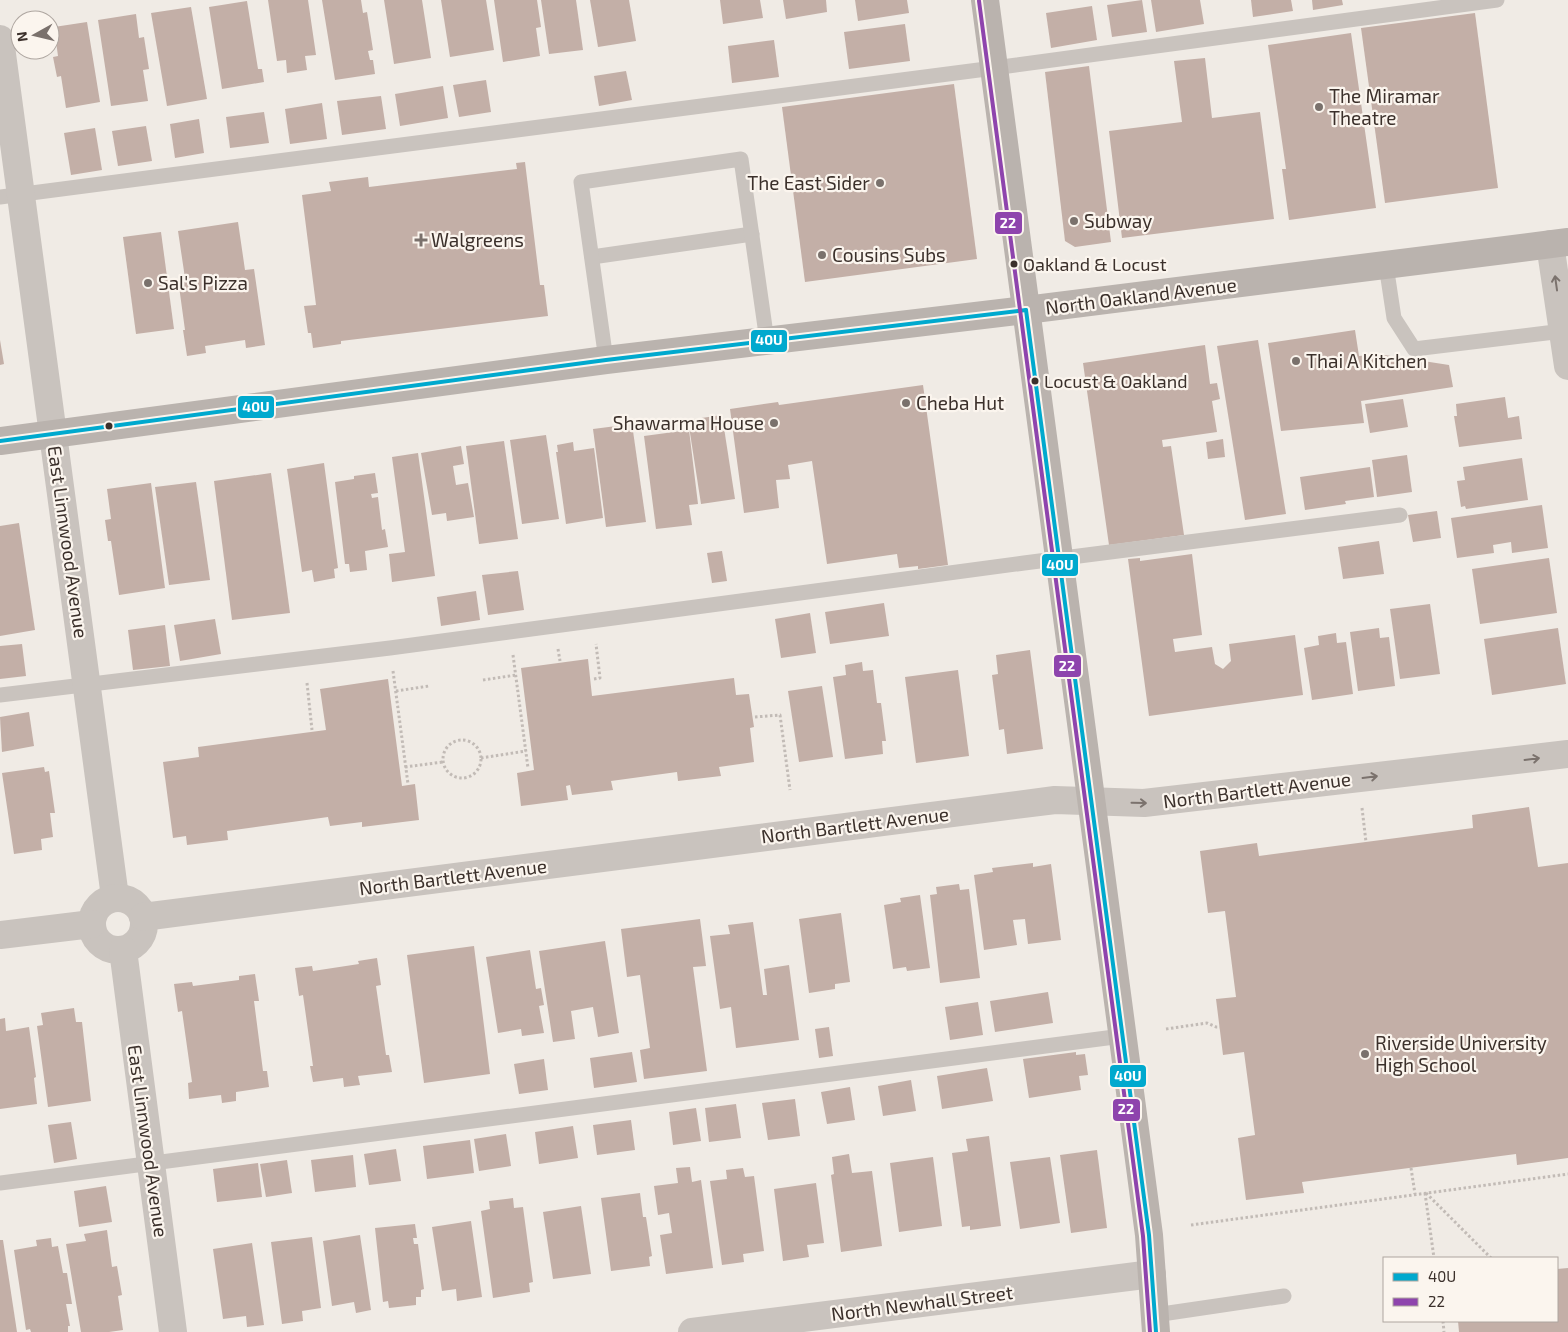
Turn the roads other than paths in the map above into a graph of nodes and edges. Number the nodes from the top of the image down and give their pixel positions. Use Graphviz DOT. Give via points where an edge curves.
graph roads {
  1 [pos="985,0"];
  2 [pos="1497,0"];
  3 [pos="0,39"];
  4 [pos="994,68"];
  5 [pos="11,195"];
  6 [pos="752,234"];
  7 [pos="1559,243"];
  8 [pos="592,257"];
  9 [pos="1386,265"];
  10 [pos="1026,310"];
  11 [pos="1563,331"];
  12 [pos="767,341"];
  13 [pos="606,360"];
  14 [pos="1568,366"];
  15 [pos="53,434"];
  16 [pos="0,441"];
  17 [pos="1400,515"];
  18 [pos="1059,559"];
  19 [pos="87,684"];
  20 [pos="0,695"];
  21 [pos="1568,754"];
  22 [pos="1090,800"];
  23 [pos="115,897"];
  24 [pos="143,917"];
  25 [pos="92,924"];
  26 [pos="0,935"];
  27 [pos="122,950"];
  28 [pos="1122,1036"];
  29 [pos="151,1164"];
  30 [pos="0,1183"];
  31 [pos="1152,1274"];
  32 [pos="1284,1296"];
  33 [pos="1156,1324"];
  34 [pos="173,1332"];
  35 [pos="692,1332"];
  1 -- 4 [label="main road"];
  2 -- 4 [label="lane"];
  3 -- 5 [label="street, East Linnwood Avenue"];
  4 -- 5 [label="lane"];
  4 -- 10 [label="main road"];
  5 -- 15 [label="street, East Linnwood Avenue"];
  6 -- 8 [label="lane"];
  6 -- 8 [label="lane" via="741,159 600,179 581,182"];
  6 -- 12 [label="lane"];
  7 -- 9 [label="main road, North Oakland Avenue"];
  11 -- 7 [label="street, one-way"];
  8 -- 13 [label="lane"];
  9 -- 10 [label="main road, North Oakland Avenue"];
  9 -- 11 [label="lane" via="1394,318 1414,349"];
  10 -- 12 [label="main road, North Oakland Avenue"];
  10 -- 18 [label="main road"];
  11 -- 14 [label="street"];
  12 -- 13 [label="main road, North Oakland Avenue"];
  13 -- 15 [label="main road, North Oakland Avenue"];
  15 -- 16 [label="main road, North Oakland Avenue"];
  15 -- 19 [label="street, East Linnwood Avenue"];
  17 -- 18 [label="lane"];
  18 -- 19 [label="lane" via="390,648"];
  18 -- 22 [label="main road"];
  19 -- 20 [label="lane"];
  19 -- 23 [label="street, East Linnwood Avenue"];
  22 -- 21 [label="street, North Bartlett Avenue, one-way" via="1144,803"];
  22 -- 24 [label="street, North Bartlett Avenue" via="1055,800"];
  22 -- 28 [label="main road"];
  23 -- 24 [label="street" via="133,902"];
  23 -- 25 [label="street" via="96,908"];
  24 -- 27 [label="street" via="142,934 131,947"];
  25 -- 26 [label="street"];
  25 -- 27 [label="street" via="95,938 101,944"];
  27 -- 29 [label="street, East Linnwood Avenue"];
  28 -- 29 [label="lane"];
  28 -- 31 [label="main road"];
  29 -- 30 [label="lane"];
  29 -- 34 [label="street, East Linnwood Avenue"];
  31 -- 33 [label="main road"];
  31 -- 35 [label="street, North Newhall Street"];
  32 -- 33 [label="lane"];
}
